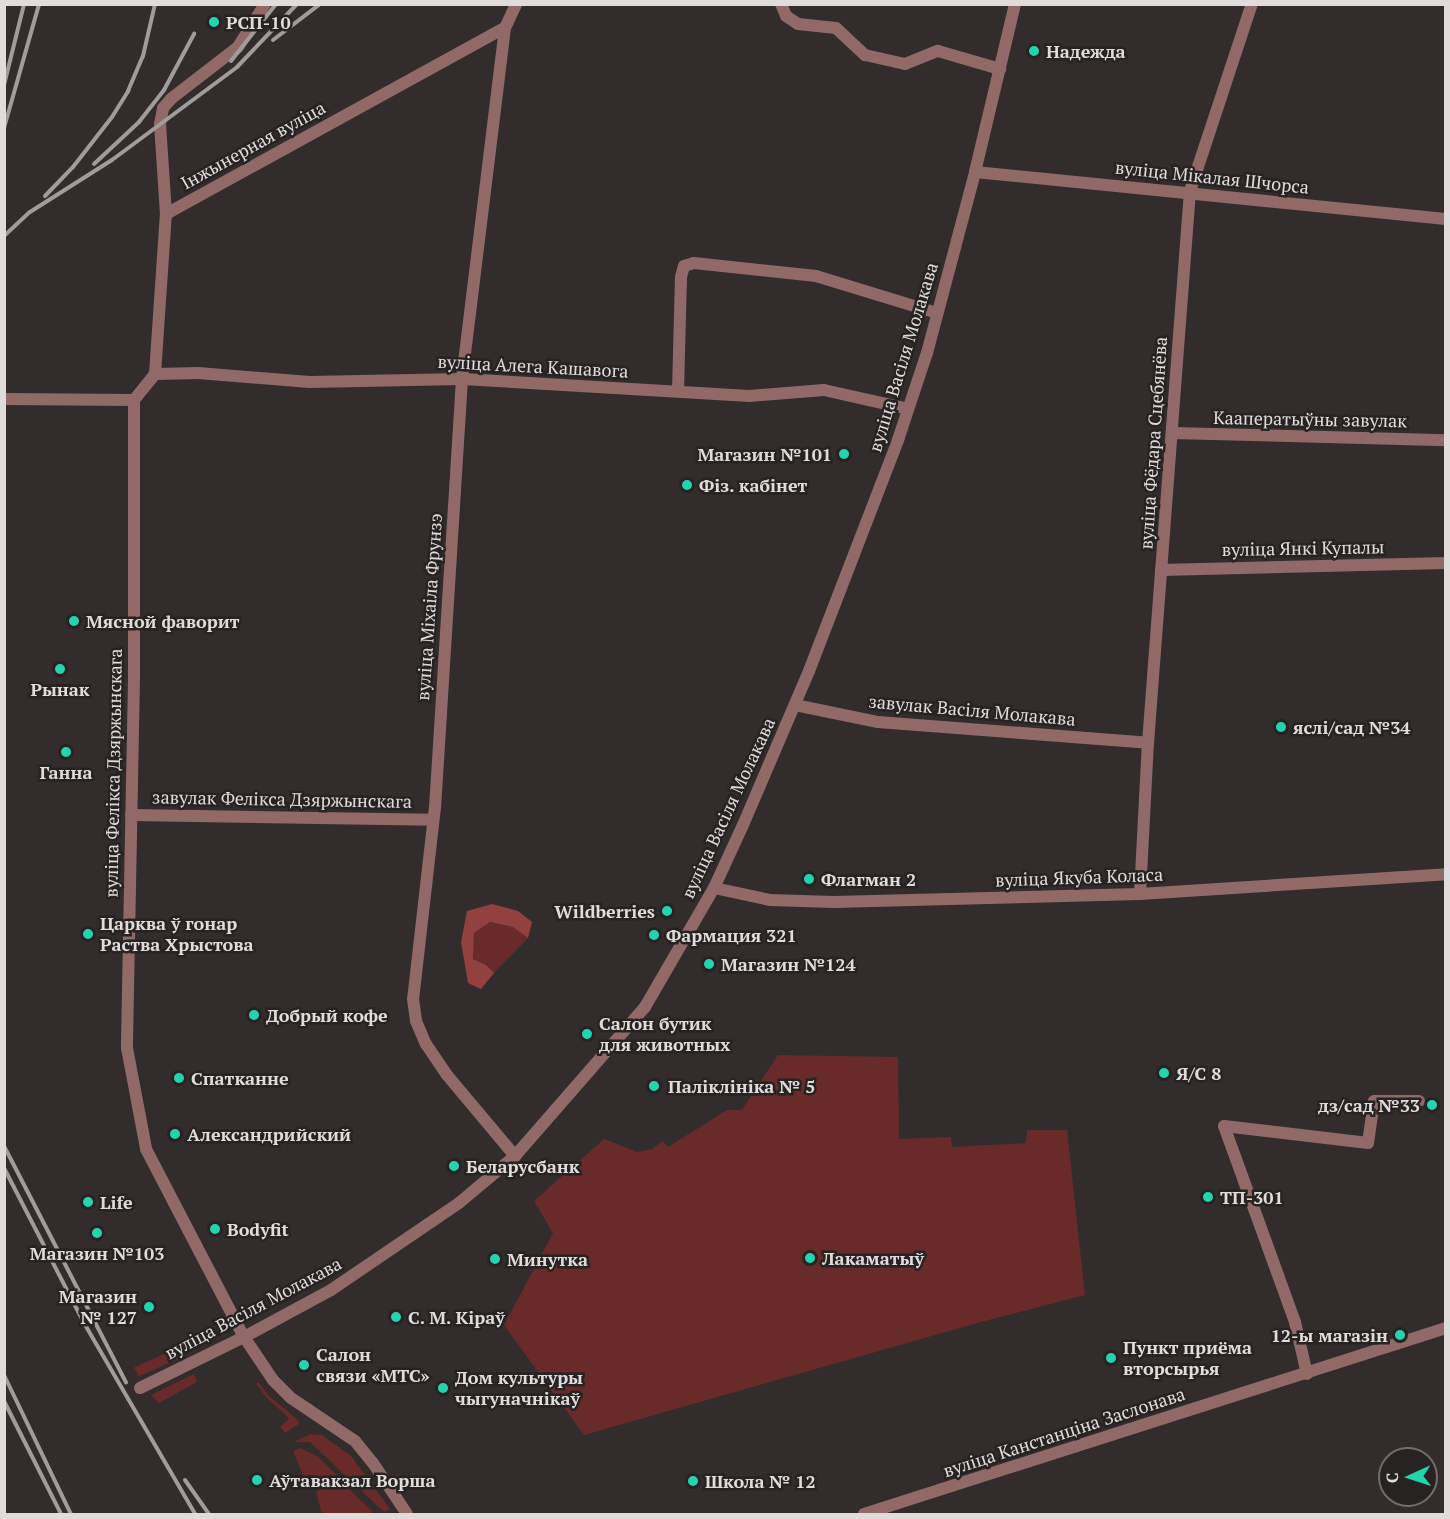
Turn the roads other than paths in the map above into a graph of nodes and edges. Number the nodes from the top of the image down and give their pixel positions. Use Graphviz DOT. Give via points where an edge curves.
graph roads {
  1 [pos="265,4"];
  2 [pos="516,4"];
  3 [pos="781,4"];
  4 [pos="1015,4"];
  5 [pos="1252,4"];
  6 [pos="505,28"];
  7 [pos="1000,69"];
  8 [pos="975,172"];
  9 [pos="1190,191"];
  10 [pos="166,214"];
  11 [pos="1446,219"];
  12 [pos="937,313"];
  13 [pos="155,374"];
  14 [pos="462,379"];
  15 [pos="678,391"];
  16 [pos="4,399"];
  17 [pos="134,400"];
  18 [pos="908,409"];
  19 [pos="1173,433"];
  20 [pos="1446,440"];
  21 [pos="1446,563"];
  22 [pos="1161,570"];
  23 [pos="795,705"];
  24 [pos="1148,743"];
  25 [pos="131,815"];
  26 [pos="433,820"];
  27 [pos="1446,874"];
  28 [pos="714,888"];
  29 [pos="1140,894"];
  30 [pos="1419,1101"];
  31 [pos="515,1156"];
  32 [pos="1446,1328"];
  33 [pos="244,1336"];
  34 [pos="1307,1374"];
  35 [pos="140,1388"];
  36 [pos="407,1515"];
  37 [pos="864,1515"];
  1 -- 10 [label="street" via="238,47 163,108 160,124"];
  2 -- 6 [label="street"];
  3 -- 7 [label="street" via="786,16 798,24 836,28 865,55 905,64 938,51"];
  4 -- 7 [label="street, вуліца Васіля Молакава"];
  5 -- 9 [label="street, вуліца Фёдара Сцебянёва"];
  6 -- 10 [label="street, Інжынерная вуліца"];
  6 -- 14 [label="street, вуліца Міхаіла Фрунзэ"];
  7 -- 8 [label="street, вуліца Васіля Молакава"];
  8 -- 9 [label="street, вуліца Мікалая Шчорса"];
  8 -- 12 [label="street, вуліца Васіля Молакава"];
  9 -- 11 [label="street, вуліца Мікалая Шчорса"];
  9 -- 19 [label="street, вуліца Фёдара Сцебянёва"];
  10 -- 13 [label="street"];
  12 -- 15 [label="street" via="816,276 694,263 684,266"];
  12 -- 18 [label="street, вуліца Васіля Молакава"];
  13 -- 14 [label="street, вуліца Алега Кашавога" via="198,373 310,382"];
  13 -- 17 [label="street"];
  14 -- 15 [label="street, вуліца Алега Кашавога"];
  14 -- 26 [label="street, вуліца Міхаіла Фрунзэ"];
  15 -- 18 [label="street, вуліца Алега Кашавога" via="749,396 824,390"];
  16 -- 17 [label="street"];
  17 -- 25 [label="street, вуліца Фелікса Дзяржынскага"];
  18 -- 23 [label="street, вуліца Васіля Молакава"];
  19 -- 20 [label="street, Кааператыўны завулак"];
  19 -- 22 [label="street, вуліца Фёдара Сцебянёва"];
  21 -- 22 [label="street, вуліца Янкі Купалы"];
  22 -- 24 [label="street, вуліца Фёдара Сцебянёва"];
  23 -- 24 [label="street, завулак Васіля Молакава" via="878,722"];
  23 -- 28 [label="street, вуліца Васіля Молакава"];
  24 -- 29 [label="street, вуліца Фёдара Сцебянёва"];
  25 -- 26 [label="street, завулак Фелікса Дзяржынскага"];
  25 -- 33 [label="street, вуліца Фелікса Дзяржынскага" via="127,1048 141,1133"];
  26 -- 31 [label="street, вуліца Міхаіла Фрунзэ" via="413,999 416,1020 426,1044 447,1075"];
  27 -- 29 [label="street, вуліца Якуба Коласа"];
  28 -- 29 [label="street, вуліца Якуба Коласа" via="770,900 834,902"];
  28 -- 31 [label="street, вуліца Васіля Молакава" via="645,1007"];
  30 -- 34 [label="street" via="1374,1101 1368,1143 1224,1126 1295,1322"];
  31 -- 33 [label="street, вуліца Васіля Молакава" via="408,1240 331,1290"];
  32 -- 34 [label="street, вуліца Канстанціна Заслонава"];
  33 -- 35 [label="street, вуліца Васіля Молакава"];
  33 -- 36 [label="street, вуліца Фелікса Дзяржынскага" via="280,1389 354,1441"];
  34 -- 37 [label="street, вуліца Канстанціна Заслонава"];
}
